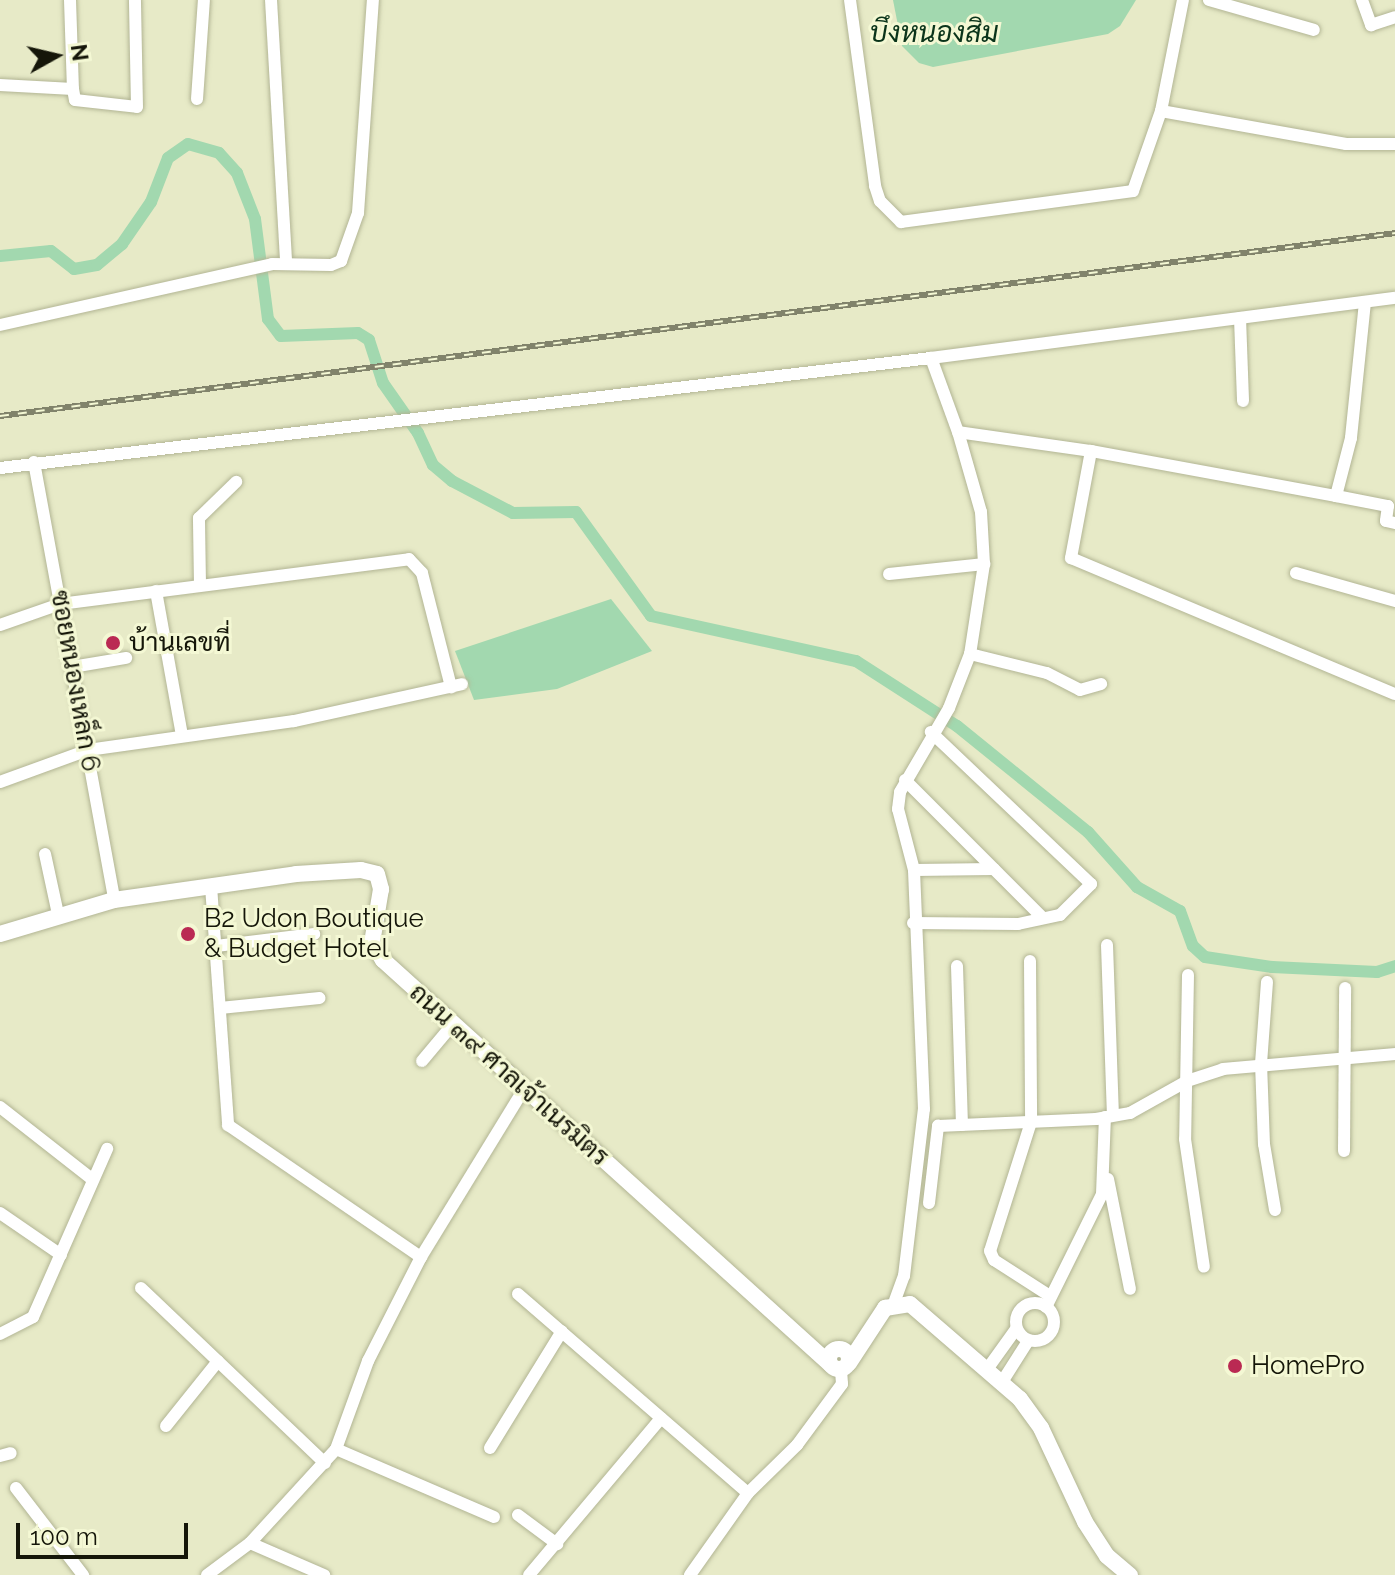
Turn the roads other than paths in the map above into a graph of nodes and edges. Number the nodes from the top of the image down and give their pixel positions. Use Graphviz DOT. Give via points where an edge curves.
graph roads {
  1 [pos="70,0"];
  2 [pos="135,0"];
  3 [pos="204,0"];
  4 [pos="271,0"];
  5 [pos="373,0"];
  6 [pos="850,0"];
  7 [pos="1183,0"];
  8 [pos="1209,0"];
  9 [pos="1362,0"];
  10 [pos="1395,17"];
  11 [pos="1314,30"];
  12 [pos="0,85"];
  13 [pos="73,89"];
  14 [pos="197,99"];
  15 [pos="1161,111"];
  16 [pos="1395,144"];
  17 [pos="286,263"];
  18 [pos="1395,298"];
  19 [pos="1365,302"];
  20 [pos="1240,318"];
  21 [pos="0,325"];
  22 [pos="931,358"];
  23 [pos="1243,401"];
  24 [pos="958,432"];
  25 [pos="1091,451"];
  26 [pos="34,462"];
  27 [pos="0,468"];
  28 [pos="236,482"];
  29 [pos="1336,496"];
  30 [pos="1395,523"];
  31 [pos="984,564"];
  32 [pos="1296,573"];
  33 [pos="889,574"];
  34 [pos="200,585"];
  35 [pos="156,591"];
  36 [pos="1395,601"];
  37 [pos="60,604"];
  38 [pos="0,625"];
  39 [pos="970,654"];
  40 [pos="126,658"];
  41 [pos="72,667"];
  42 [pos="1101,684"];
  43 [pos="1395,694"];
  44 [pos="933,730"];
  45 [pos="182,736"];
  46 [pos="88,750"];
  47 [pos="905,780"];
  48 [pos="0,782"];
  49 [pos="45,854"];
  50 [pos="994,869"];
  51 [pos="914,870"];
  52 [pos="211,886"];
  53 [pos="114,900"];
  54 [pos="58,914"];
  55 [pos="1043,918"];
  56 [pos="913,923"];
  57 [pos="0,934"];
  58 [pos="314,934"];
  59 [pos="1107,945"];
  60 [pos="216,946"];
  61 [pos="1030,961"];
  62 [pos="957,966"];
  63 [pos="1188,975"];
  64 [pos="1267,982"];
  65 [pos="1345,988"];
  66 [pos="320,998"];
  67 [pos="220,1008"];
  68 [pos="453,1024"];
  69 [pos="1395,1054"];
  70 [pos="1341,1059"];
  71 [pos="422,1061"];
  72 [pos="1261,1063"];
  73 [pos="1187,1081"];
  74 [pos="524,1089"];
  75 [pos="0,1107"];
  76 [pos="1109,1116"];
  77 [pos="1031,1122"];
  78 [pos="962,1125"];
  79 [pos="107,1149"];
  80 [pos="1344,1151"];
  81 [pos="1104,1164"];
  82 [pos="93,1180"];
  83 [pos="929,1203"];
  84 [pos="1275,1210"];
  85 [pos="0,1213"];
  86 [pos="61,1255"];
  87 [pos="421,1257"];
  88 [pos="1204,1267"];
  89 [pos="141,1288"];
  90 [pos="1130,1289"];
  91 [pos="518,1294"];
  92 [pos="1048,1301"];
  93 [pos="894,1303"];
  94 [pos="1016,1329"];
  95 [pos="562,1331"];
  96 [pos="0,1334"];
  97 [pos="1028,1341"];
  98 [pos="838,1359"];
  99 [pos="218,1361"];
  100 [pos="988,1368"];
  101 [pos="1002,1382"];
  102 [pos="661,1418"];
  103 [pos="166,1426"];
  104 [pos="490,1448"];
  105 [pos="336,1449"];
  106 [pos="325,1463"];
  107 [pos="16,1488"];
  108 [pos="748,1493"];
  109 [pos="518,1515"];
  110 [pos="494,1517"];
  111 [pos="250,1543"];
  112 [pos="557,1544"];
  113 [pos="83,1575"];
  114 [pos="207,1575"];
  115 [pos="324,1575"];
  116 [pos="529,1575"];
  117 [pos="690,1575"];
  118 [pos="1130,1575"];
  1 -- 13 [label="street"];
  2 -- 13 [label="street" via="137,107 75,100"];
  3 -- 14 [label="street"];
  4 -- 17 [label="street"];
  5 -- 17 [label="street" via="358,213 341,261"];
  6 -- 15 [label="street" via="875,186 880,201 901,222 1133,191"];
  7 -- 15 [label="street"];
  8 -- 11 [label="street"];
  9 -- 10 [label="street" via="1371,25"];
  12 -- 13 [label="street"];
  15 -- 16 [label="street" via="1346,144"];
  17 -- 21 [label="street"];
  18 -- 19 [label="street"];
  19 -- 20 [label="street"];
  19 -- 29 [label="street" via="1351,438"];
  20 -- 22 [label="street"];
  20 -- 23 [label="street"];
  22 -- 24 [label="street"];
  22 -- 26 [label="street"];
  24 -- 25 [label="street"];
  24 -- 31 [label="street" via="978,499"];
  25 -- 29 [label="street"];
  25 -- 43 [label="street" via="1071,558"];
  26 -- 27 [label="street"];
  26 -- 37 [label="street, ซอยหนองเหล็ก 6"];
  28 -- 34 [label="street" via="199,518"];
  29 -- 30 [label="street" via="1388,506 1386,521"];
  31 -- 33 [label="street"];
  31 -- 39 [label="street"];
  32 -- 36 [label="street"];
  34 -- 35 [label="street"];
  34 -- 45 [label="street" via="413,560 422,573 456,685 294,721"];
  35 -- 37 [label="street"];
  35 -- 45 [label="street"];
  37 -- 38 [label="street"];
  37 -- 41 [label="street, ซอยหนองเหล็ก 6"];
  39 -- 42 [label="street" via="1047,673 1080,690"];
  39 -- 44 [label="street" via="946,713"];
  40 -- 41 [label="street"];
  41 -- 46 [label="street, ซอยหนองเหล็ก 6"];
  44 -- 47 [label="street"];
  44 -- 55 [label="street" via="1091,884 1060,915"];
  45 -- 46 [label="street"];
  46 -- 48 [label="street"];
  46 -- 53 [label="street, ซอยหนองเหล็ก 6"];
  47 -- 50 [label="street"];
  47 -- 51 [label="street" via="898,809"];
  49 -- 54 [label="street"];
  50 -- 51 [label="street"];
  50 -- 55 [label="street"];
  51 -- 56 [label="street"];
  52 -- 53 [label="main road, ถนน ๓๙ ศาลเจ้าเนรมิตร"];
  52 -- 60 [label="street"];
  52 -- 68 [label="main road, ถนน ๓๙ ศาลเจ้าเนรมิตร" via="329,871 377,874 381,889 372,943"];
  53 -- 54 [label="main road, ถนน ๓๙ ศาลเจ้าเนรมิตร"];
  54 -- 57 [label="main road, ถนน ๓๙ ศาลเจ้าเนรมิตร"];
  55 -- 56 [label="street" via="1018,924"];
  56 -- 93 [label="street" via="924,1109 904,1276"];
  58 -- 60 [label="street"];
  59 -- 76 [label="street"];
  60 -- 67 [label="street"];
  61 -- 77 [label="street"];
  62 -- 78 [label="street"];
  63 -- 73 [label="street"];
  64 -- 72 [label="street"];
  65 -- 70 [label="street"];
  66 -- 67 [label="street"];
  67 -- 87 [label="street" via="228,1125"];
  68 -- 71 [label="street"];
  68 -- 74 [label="main road, ถนน ๓๙ ศาลเจ้าเนรมิตร"];
  69 -- 70 [label="street"];
  70 -- 72 [label="street"];
  70 -- 80 [label="street"];
  72 -- 73 [label="street"];
  72 -- 84 [label="street" via="1264,1144"];
  73 -- 76 [label="street" via="1130,1113"];
  73 -- 88 [label="street" via="1185,1139"];
  74 -- 87 [label="street"];
  74 -- 98 [label="main road, ถนน ๓๙ ศาลเจ้าเนรมิตร" via="810,1348"];
  75 -- 82 [label="street"];
  76 -- 77 [label="street"];
  76 -- 81 [label="street"];
  77 -- 78 [label="street"];
  77 -- 92 [label="street" via="990,1251 994,1260"];
  78 -- 83 [label="street" via="938,1126"];
  79 -- 82 [label="street"];
  81 -- 90 [label="street"];
  81 -- 92 [label="street" via="1096,1211"];
  82 -- 86 [label="street"];
  85 -- 86 [label="street"];
  86 -- 96 [label="street" via="33,1317"];
  87 -- 105 [label="street" via="368,1361"];
  89 -- 99 [label="street"];
  91 -- 95 [label="street"];
  92 -- 94 [label="street" via="1023,1307"];
  92 -- 97 [label="street" via="1052,1331 1039,1341"];
  93 -- 98 [label="main road"];
  93 -- 100 [label="main road" via="910,1304"];
  94 -- 97 [label="street"];
  94 -- 100 [label="street"];
  95 -- 102 [label="street"];
  95 -- 104 [label="street"];
  97 -- 101 [label="street"];
  98 -- 108 [label="street" via="842,1384 797,1445"];
  99 -- 103 [label="street"];
  99 -- 106 [label="street"];
  100 -- 101 [label="main road"];
  101 -- 118 [label="main road" via="1041,1428 1107,1556"];
  102 -- 108 [label="street"];
  102 -- 112 [label="street"];
  105 -- 106 [label="street"];
  105 -- 110 [label="street"];
  106 -- 111 [label="street"];
  107 -- 113 [label="street"];
  108 -- 117 [label="street"];
  109 -- 112 [label="street"];
  111 -- 114 [label="street"];
  111 -- 115 [label="street"];
  112 -- 116 [label="street"];
}
